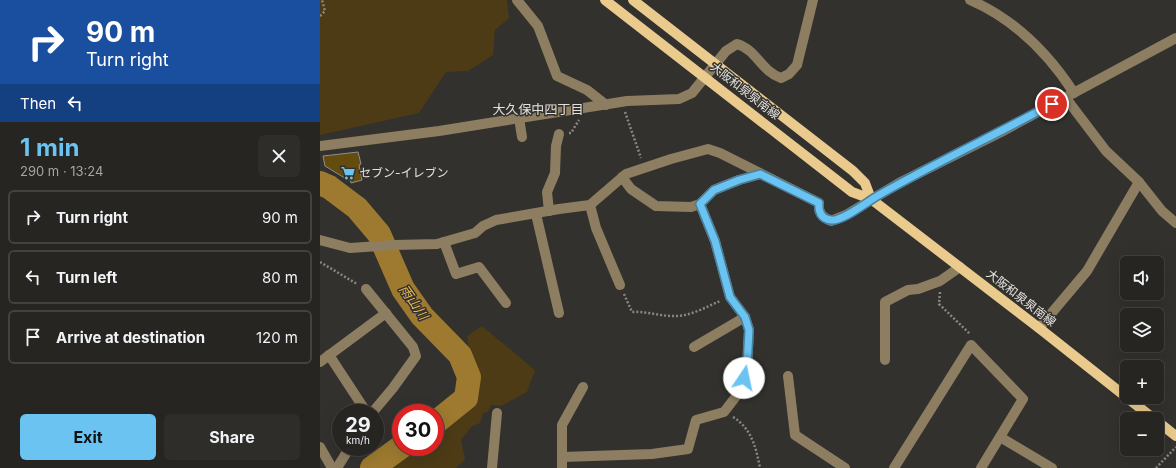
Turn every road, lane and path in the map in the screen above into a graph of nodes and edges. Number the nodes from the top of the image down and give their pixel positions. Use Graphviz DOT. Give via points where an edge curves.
graph roads {
  1 [pos="322,0"];
  2 [pos="517,0"];
  3 [pos="605,0"];
  4 [pos="633,0"];
  5 [pos="813,0"];
  6 [pos="970,0"];
  7 [pos="320,16"];
  8 [pos="1176,38"];
  9 [pos="716,65"];
  10 [pos="706,77"];
  11 [pos="1070,95"];
  12 [pos="627,101"];
  13 [pos="606,105"];
  14 [pos="586,108"];
  15 [pos="519,118"];
  16 [pos="558,134"];
  17 [pos="522,137"];
  18 [pos="320,146"];
  19 [pos="645,168"];
  20 [pos="760,174"];
  21 [pos="622,178"];
  22 [pos="1140,182"];
  23 [pos="871,199"];
  24 [pos="700,204"];
  25 [pos="590,205"];
  26 [pos="549,211"];
  27 [pos="536,214"];
  28 [pos="1176,223"];
  29 [pos="320,240"];
  30 [pos="444,242"];
  31 [pos="320,262"];
  32 [pos="960,267"];
  33 [pos="940,281"];
  34 [pos="620,285"];
  35 [pos="366,290"];
  36 [pos="730,297"];
  37 [pos="506,303"];
  38 [pos="386,313"];
  39 [pos="559,314"];
  40 [pos="745,317"];
  41 [pos="1039,328"];
  42 [pos="971,345"];
  43 [pos="694,347"];
  44 [pos="329,355"];
  45 [pos="885,360"];
  46 [pos="320,362"];
  47 [pos="788,376"];
  48 [pos="583,387"];
  49 [pos="361,404"];
  50 [pos="380,404"];
  51 [pos="724,412"];
  52 [pos="1145,412"];
  53 [pos="497,413"];
  54 [pos="1164,427"];
  55 [pos="1176,436"];
  56 [pos="1000,437"];
  57 [pos="1176,446"];
  58 [pos="320,447"];
  59 [pos="344,456"];
  60 [pos="562,457"];
  61 [pos="332,468"];
  62 [pos="337,468"];
  63 [pos="492,468"];
  64 [pos="562,468"];
  65 [pos="760,468"];
  66 [pos="844,468"];
  67 [pos="894,468"];
  68 [pos="980,468"];
  69 [pos="1052,468"];
  70 [pos="1156,468"];
  1 -- 7 [label="path" via="325,11"];
  2 -- 13 [label="street" via="538,26 557,76 587,90"];
  3 -- 10 [label="main road, 大阪和泉泉南線"];
  4 -- 9 [label="main road, 大阪和泉泉南線"];
  5 -- 9 [label="street" via="797,65 789,74 781,78 771,74 747,47 737,44 726,51"];
  6 -- 11 [label="street" via="1009,22 1036,46 1057,67"];
  8 -- 11 [label="street"];
  9 -- 10 [label="street"];
  9 -- 23 [label="main road, 大阪和泉泉南線" via="853,171 865,183"];
  10 -- 12 [label="street" via="692,93 679,99"];
  10 -- 23 [label="main road, 大阪和泉泉南線" via="852,192"];
  11 -- 22 [label="street" via="1106,151"];
  11 -- 23 [label="street"];
  12 -- 13 [label="street"];
  12 -- 19 [label="path" via="625,111"];
  13 -- 14 [label="street"];
  14 -- 15 [label="street"];
  14 -- 16 [label="path" via="571,133"];
  15 -- 17 [label="street"];
  15 -- 18 [label="street"];
  16 -- 26 [label="street" via="555,173 547,192"];
  19 -- 20 [label="street" via="708,149"];
  19 -- 21 [label="street" via="626,174"];
  20 -- 23 [label="street" via="819,203 818,210 823,218 831,221"];
  20 -- 24 [label="street" via="714,190"];
  21 -- 24 [label="street" via="631,189 656,206 691,207"];
  21 -- 25 [label="street"];
  22 -- 28 [label="street" via="1162,211"];
  22 -- 41 [label="street" via="1087,271"];
  23 -- 32 [label="main road, 大阪和泉泉南線"];
  24 -- 36 [label="street" via="715,241"];
  25 -- 26 [label="street"];
  25 -- 34 [label="street" via="596,228"];
  26 -- 27 [label="street"];
  27 -- 30 [label="street" via="496,220 475,233"];
  27 -- 39 [label="street"];
  29 -- 30 [label="street" via="350,248"];
  30 -- 37 [label="street" via="456,274 479,267"];
  31 -- 35 [label="path"];
  32 -- 33 [label="street"];
  32 -- 41 [label="main road, 大阪和泉泉南線"];
  33 -- 42 [label="path" via="939,304 972,335"];
  33 -- 45 [label="street" via="908,290 885,302"];
  34 -- 36 [label="path" via="632,312 644,311 673,316 688,314"];
  35 -- 38 [label="street"];
  36 -- 40 [label="street"];
  38 -- 44 [label="street"];
  38 -- 50 [label="street" via="413,347 416,356"];
  40 -- 43 [label="street"];
  40 -- 51 [label="street" via="749,330 747,367 741,390"];
  41 -- 52 [label="main road, 大阪和泉泉南線"];
  42 -- 56 [label="street" via="1024,398"];
  42 -- 67 [label="street"];
  44 -- 46 [label="street"];
  44 -- 49 [label="street"];
  47 -- 66 [label="street" via="795,436"];
  48 -- 60 [label="street" via="562,425"];
  51 -- 60 [label="street" via="696,420 688,449 652,454"];
  51 -- 65 [label="path" via="743,424 753,440"];
  53 -- 63 [label="street"];
  54 -- 55 [label="main road"];
  56 -- 68 [label="street"];
  56 -- 69 [label="street"];
  57 -- 70 [label="path"];
  58 -- 61 [label="street"];
  59 -- 62 [label="street"];
  60 -- 64 [label="street"];
}
